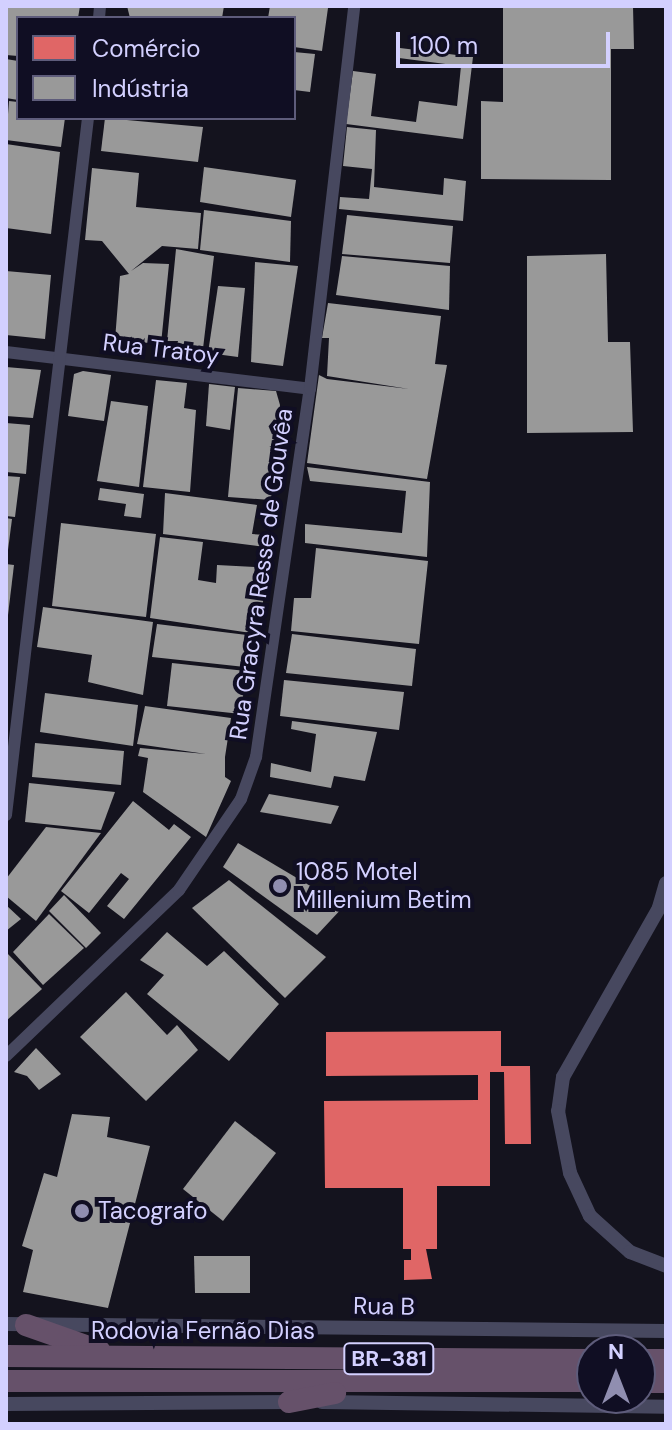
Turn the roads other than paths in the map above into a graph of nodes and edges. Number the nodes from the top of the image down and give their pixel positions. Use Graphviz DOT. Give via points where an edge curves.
graph roads {
  1 [pos="354,6"];
  2 [pos="88,120"];
  3 [pos="6,352"];
  4 [pos="63,359"];
  5 [pos="310,389"];
  6 [pos="6,815"];
  7 [pos="666,883"];
  8 [pos="6,1056"];
  9 [pos="666,1266"];
  10 [pos="16,1325"];
  11 [pos="666,1331"];
  12 [pos="6,1356"];
  13 [pos="116,1357"];
  14 [pos="576,1360"];
  15 [pos="6,1381"];
  16 [pos="438,1381"];
  17 [pos="576,1381"];
  18 [pos="289,1402"];
  19 [pos="6,1404"];
  20 [pos="666,1407"];
  1 -- 5 [label="street, Rua Gracyra Resse de Gouvêa"];
  2 -- 4 [label="street"];
  3 -- 4 [label="street, Rua Tratoy"];
  4 -- 5 [label="street, Rua Tratoy"];
  4 -- 6 [label="street"];
  5 -- 8 [label="street, Rua Gracyra Resse de Gouvêa" via="268,702 241,799 179,890"];
  7 -- 9 [label="street" via="659,908 563,1077 558,1111 570,1173 590,1216 630,1252"];
  10 -- 11 [label="street, Rua B"];
  10 -- 13 [label="highway, BR-381"];
  12 -- 13 [label="highway, Rodovia Fernão Dias / BR-381"];
  13 -- 14 [label="highway, Rodovia Fernão Dias / BR-381"];
  15 -- 16 [label="highway, Rodovia Fernão Dias / BR-381"];
  16 -- 17 [label="highway, Rodovia Fernão Dias / BR-381"];
  16 -- 18 [label="highway" via="312,1394"];
  18 -- 19 [label="street, BR-381"];
  18 -- 20 [label="street, BR-381"];
}
